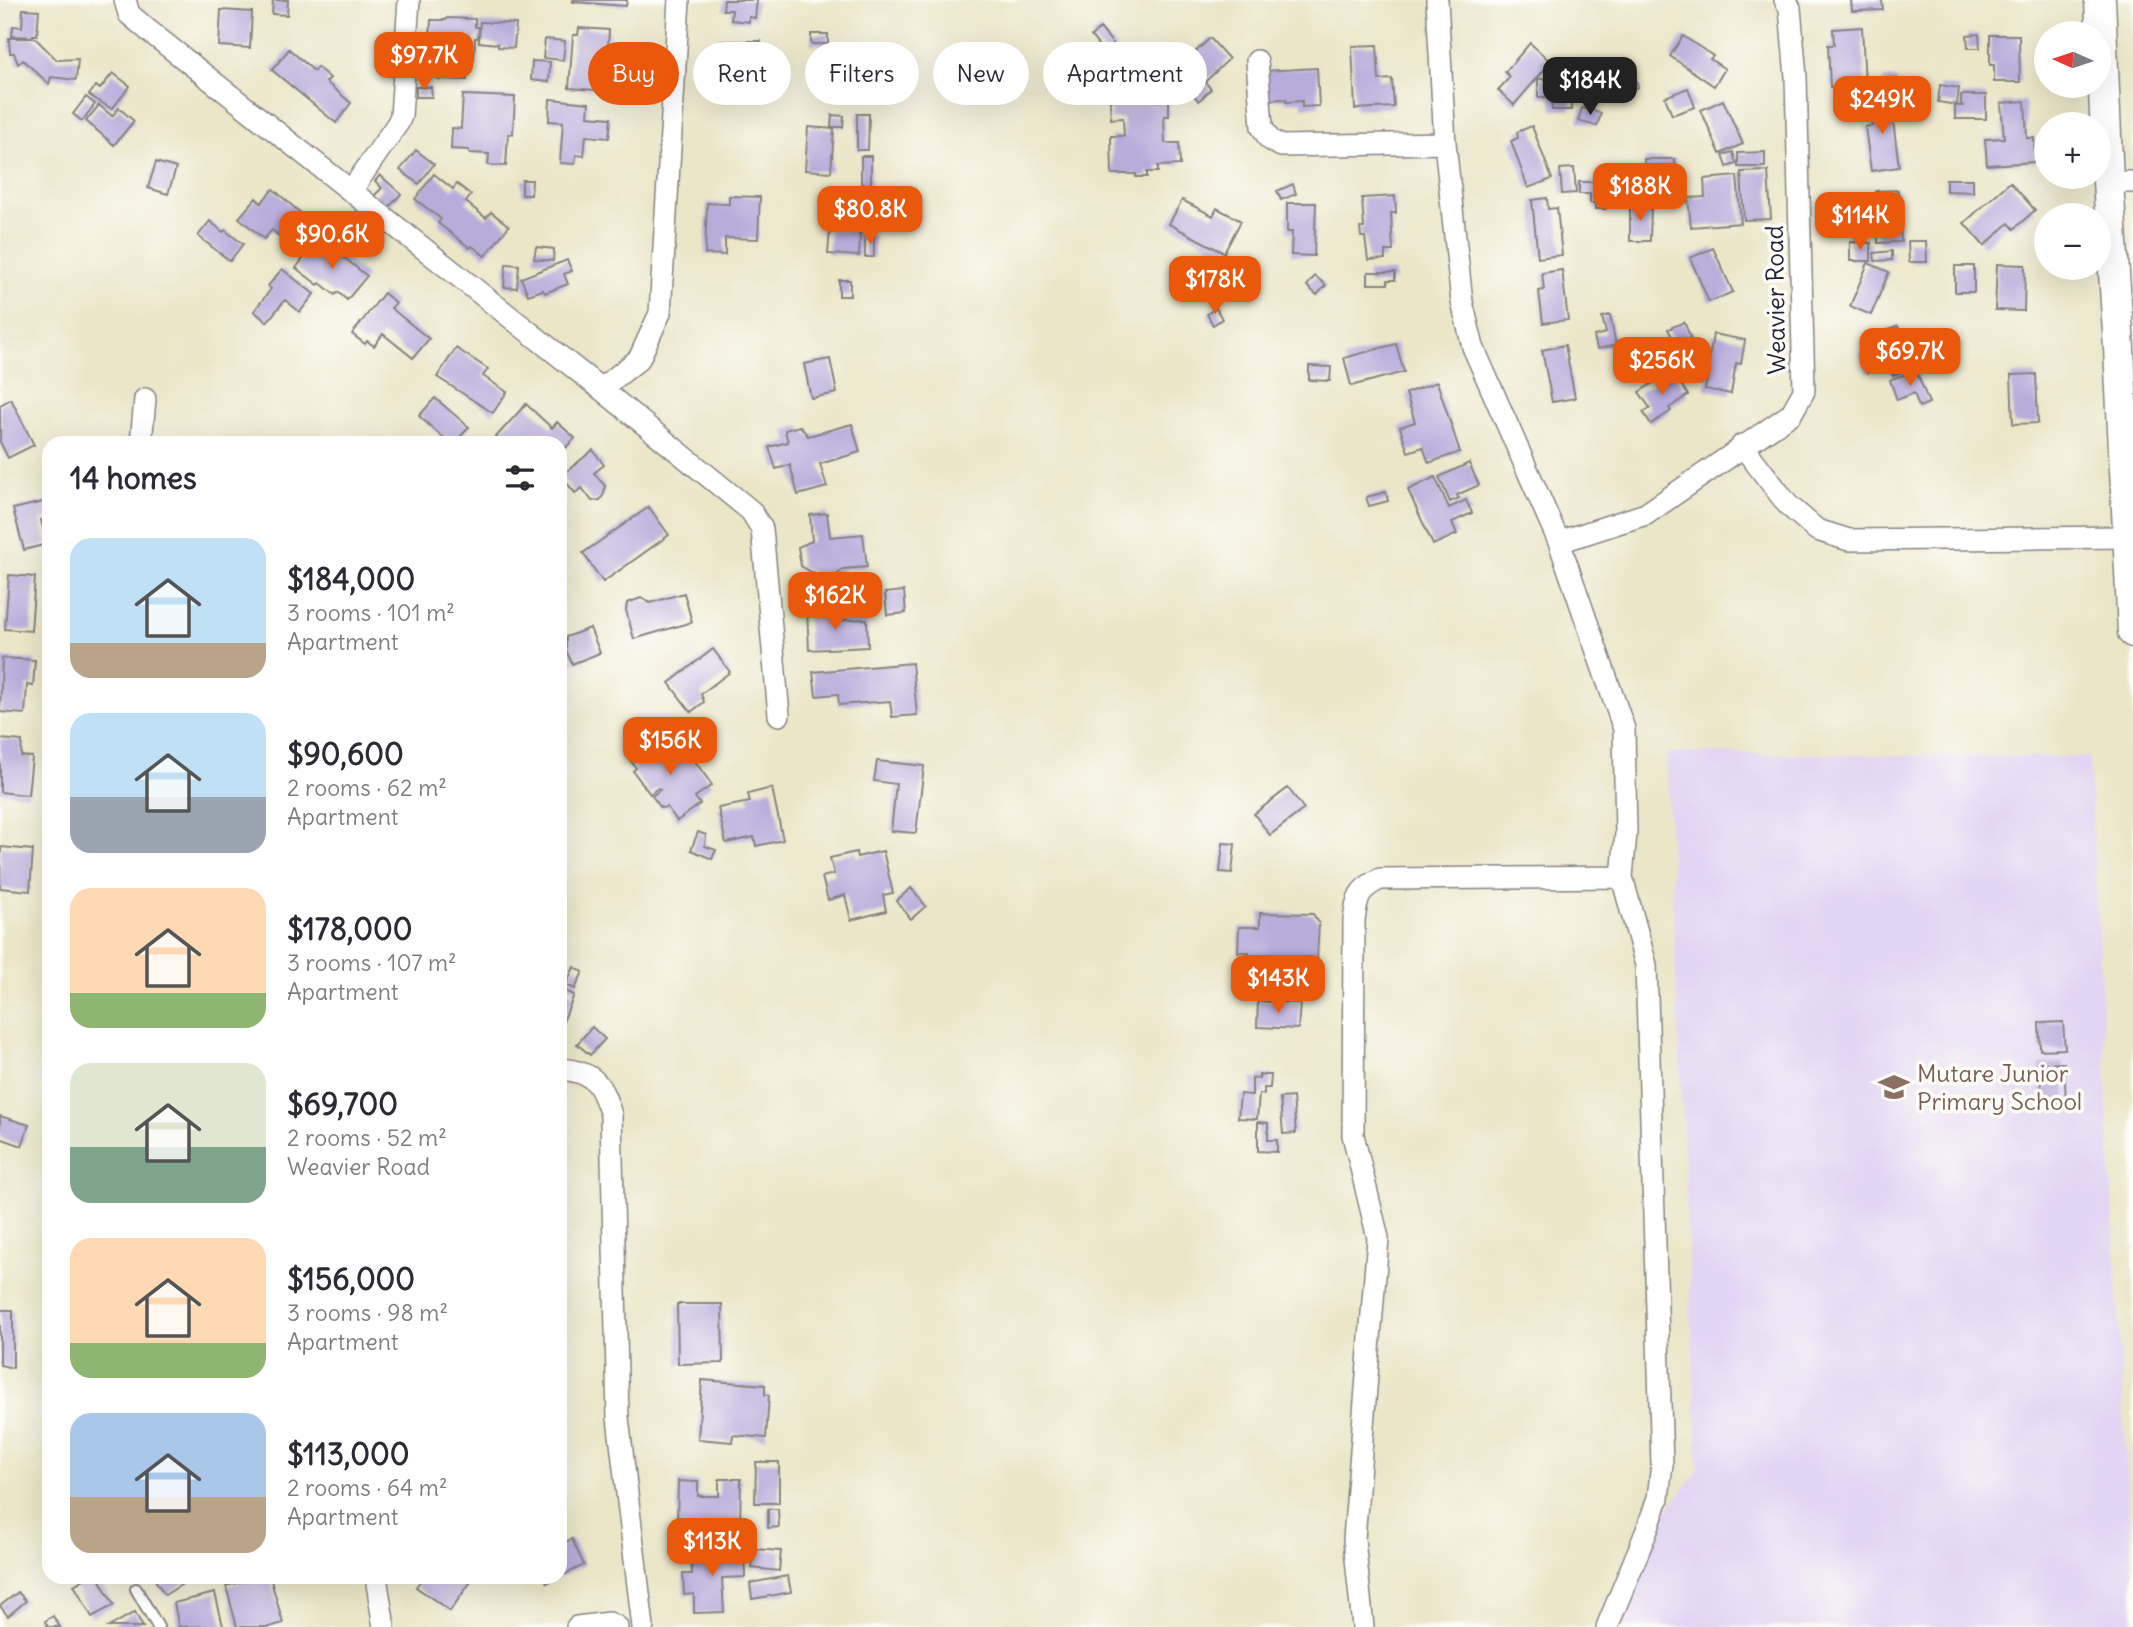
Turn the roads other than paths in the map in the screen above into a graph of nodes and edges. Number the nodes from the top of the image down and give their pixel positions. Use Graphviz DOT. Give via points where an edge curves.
graph roads {
  1 [pos="125,0"];
  2 [pos="409,0"];
  3 [pos="679,0"];
  4 [pos="1437,0"];
  5 [pos="1786,0"];
  6 [pos="2100,0"];
  7 [pos="1257,61"];
  8 [pos="1445,143"];
  9 [pos="2120,182"];
  10 [pos="351,191"];
  11 [pos="601,389"];
  12 [pos="145,399"];
  13 [pos="142,436"];
  14 [pos="1742,445"];
  15 [pos="2128,537"];
  16 [pos="1559,542"];
  17 [pos="2133,632"];
  18 [pos="779,715"];
  19 [pos="1622,877"];
  20 [pos="567,1070"];
  21 [pos="377,1584"];
  22 [pos="136,1589"];
  23 [pos="158,1627"];
  24 [pos="384,1627"];
  25 [pos="577,1627"];
  26 [pos="617,1627"];
  27 [pos="643,1627"];
  28 [pos="1363,1627"];
  29 [pos="1607,1627"];
  1 -- 10 [label="street" via="129,14"];
  2 -- 10 [label="street" via="401,116"];
  3 -- 11 [label="street" via="660,313 639,359"];
  4 -- 8 [label="street"];
  5 -- 14 [label="street, Weavier Road" via="1796,78 1804,391 1791,414"];
  6 -- 9 [label="street"];
  7 -- 8 [label="street" via="1262,127 1269,139 1281,146"];
  8 -- 16 [label="street" via="1462,302 1473,347"];
  9 -- 15 [label="street" via="2119,348"];
  10 -- 11 [label="street"];
  11 -- 18 [label="street" via="751,511 762,529"];
  12 -- 13 [label="street"];
  14 -- 15 [label="street" via="1797,513 1817,530 1849,540"];
  14 -- 16 [label="street, Weavier Road" via="1646,514"];
  15 -- 17 [label="street"];
  16 -- 19 [label="street" via="1624,729"];
  19 -- 28 [label="street" via="1380,879 1366,886 1357,898 1353,1135 1378,1238 1354,1539"];
  19 -- 29 [label="street" via="1646,965 1662,1464 1658,1498"];
  20 -- 27 [label="street" via="591,1078 611,1115 618,1418"];
  21 -- 24 [label="street"];
  22 -- 23 [label="lane"];
  25 -- 26 [label="street" via="609,1623"];
}
